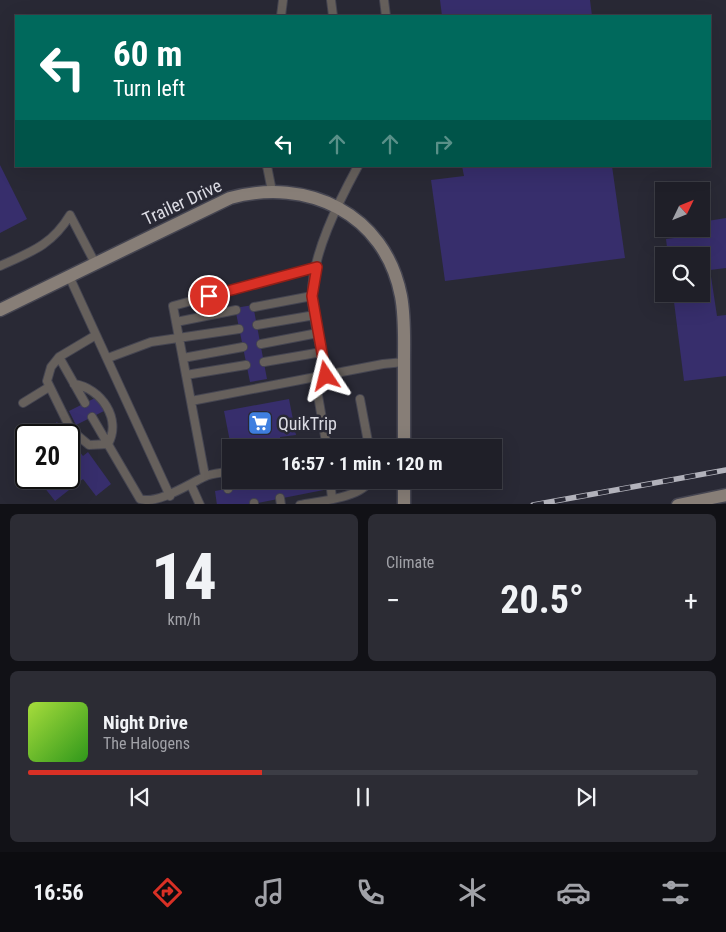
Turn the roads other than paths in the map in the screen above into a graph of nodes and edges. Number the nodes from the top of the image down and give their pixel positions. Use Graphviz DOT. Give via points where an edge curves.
graph roads {
  1 [pos="283,0"];
  2 [pos="331,0"];
  3 [pos="384,0"];
  4 [pos="281,15"];
  5 [pos="333,15"];
  6 [pos="386,15"];
  7 [pos="267,167"];
  8 [pos="357,167"];
  9 [pos="272,191"];
  10 [pos="336,206"];
  11 [pos="95,263"];
  12 [pos="0,266"];
  13 [pos="317,267"];
  14 [pos="69,276"];
  15 [pos="312,296"];
  16 [pos="254,307"];
  17 [pos="0,310"];
  18 [pos="236,310"];
  19 [pos="315,315"];
  20 [pos="176,322"];
  21 [pos="257,325"];
  22 [pos="239,329"];
  23 [pos="318,333"];
  24 [pos="96,335"];
  25 [pos="179,339"];
  26 [pos="261,344"];
  27 [pos="243,347"];
  28 [pos="322,352"];
  29 [pos="60,357"];
  30 [pos="108,358"];
  31 [pos="183,358"];
  32 [pos="264,362"];
  33 [pos="404,362"];
  34 [pos="246,365"];
  35 [pos="186,376"];
  36 [pos="326,376"];
  37 [pos="314,378"];
  38 [pos="74,384"];
  39 [pos="49,387"];
  40 [pos="360,399"];
  41 [pos="191,401"];
  42 [pos="23,403"];
  43 [pos="85,403"];
  44 [pos="92,417"];
  45 [pos="325,439"];
  46 [pos="366,439"];
  47 [pos="404,439"];
  48 [pos="108,444"];
  49 [pos="222,473"];
  50 [pos="205,476"];
  51 [pos="191,485"];
  52 [pos="330,489"];
  53 [pos="363,489"];
  54 [pos="404,489"];
  55 [pos="304,494"];
  56 [pos="170,496"];
  57 [pos="726,496"];
  58 [pos="332,499"];
  59 [pos="200,504"];
  60 [pos="303,504"];
  61 [pos="404,504"];
  62 [pos="678,504"];
  1 -- 4 [label="lane"];
  2 -- 5 [label="lane"];
  3 -- 6 [label="lane"];
  7 -- 9 [label="lane"];
  8 -- 10 [label="lane"];
  9 -- 10 [label="street, Trailer Drive" via="308,195"];
  9 -- 11 [label="street, Trailer Drive" via="230,198"];
  10 -- 13 [label="lane"];
  10 -- 33 [label="street, Trailer Drive" via="372,235 396,277 404,324"];
  11 -- 12 [label="lane" via="70,215 46,245"];
  11 -- 14 [label="street, Trailer Drive"];
  13 -- 15 [label="lane"];
  13 -- 20 [label="lane" via="172,306"];
  14 -- 17 [label="street, Trailer Drive"];
  14 -- 24 [label="lane"];
  15 -- 16 [label="lane"];
  15 -- 19 [label="lane"];
  18 -- 20 [label="lane"];
  19 -- 21 [label="lane"];
  19 -- 23 [label="lane"];
  20 -- 25 [label="lane"];
  22 -- 25 [label="lane"];
  23 -- 26 [label="lane"];
  23 -- 28 [label="lane"];
  24 -- 29 [label="lane"];
  24 -- 30 [label="lane"];
  25 -- 30 [label="lane" via="151,342"];
  25 -- 31 [label="lane"];
  27 -- 31 [label="lane"];
  28 -- 32 [label="lane"];
  28 -- 36 [label="lane"];
  29 -- 38 [label="lane"];
  29 -- 39 [label="lane" via="50,367"];
  30 -- 56 [label="lane"];
  31 -- 35 [label="lane"];
  33 -- 36 [label="lane"];
  33 -- 47 [label="street, Trailer Drive"];
  34 -- 35 [label="lane"];
  35 -- 41 [label="lane"];
  36 -- 37 [label="lane"];
  37 -- 41 [label="lane"];
  37 -- 45 [label="lane"];
  38 -- 43 [label="lane"];
  38 -- 48 [label="lane" via="91,388 99,394 113,424"];
  39 -- 42 [label="lane"];
  39 -- 48 [label="lane" via="71,430 80,440 90,446"];
  40 -- 46 [label="lane"];
  41 -- 50 [label="lane"];
  44 -- 48 [label="lane"];
  48 -- 56 [label="lane" via="140,499 149,503"];
  49 -- 50 [label="lane"];
  50 -- 51 [label="lane"];
  51 -- 56 [label="lane"];
  51 -- 59 [label="lane"];
  52 -- 58 [label="lane"];
  53 -- 58 [label="lane"];
  54 -- 61 [label="street"];
  55 -- 60 [label="lane"];
  57 -- 62 [label="street"];
  58 -- 60 [label="lane"];
}
